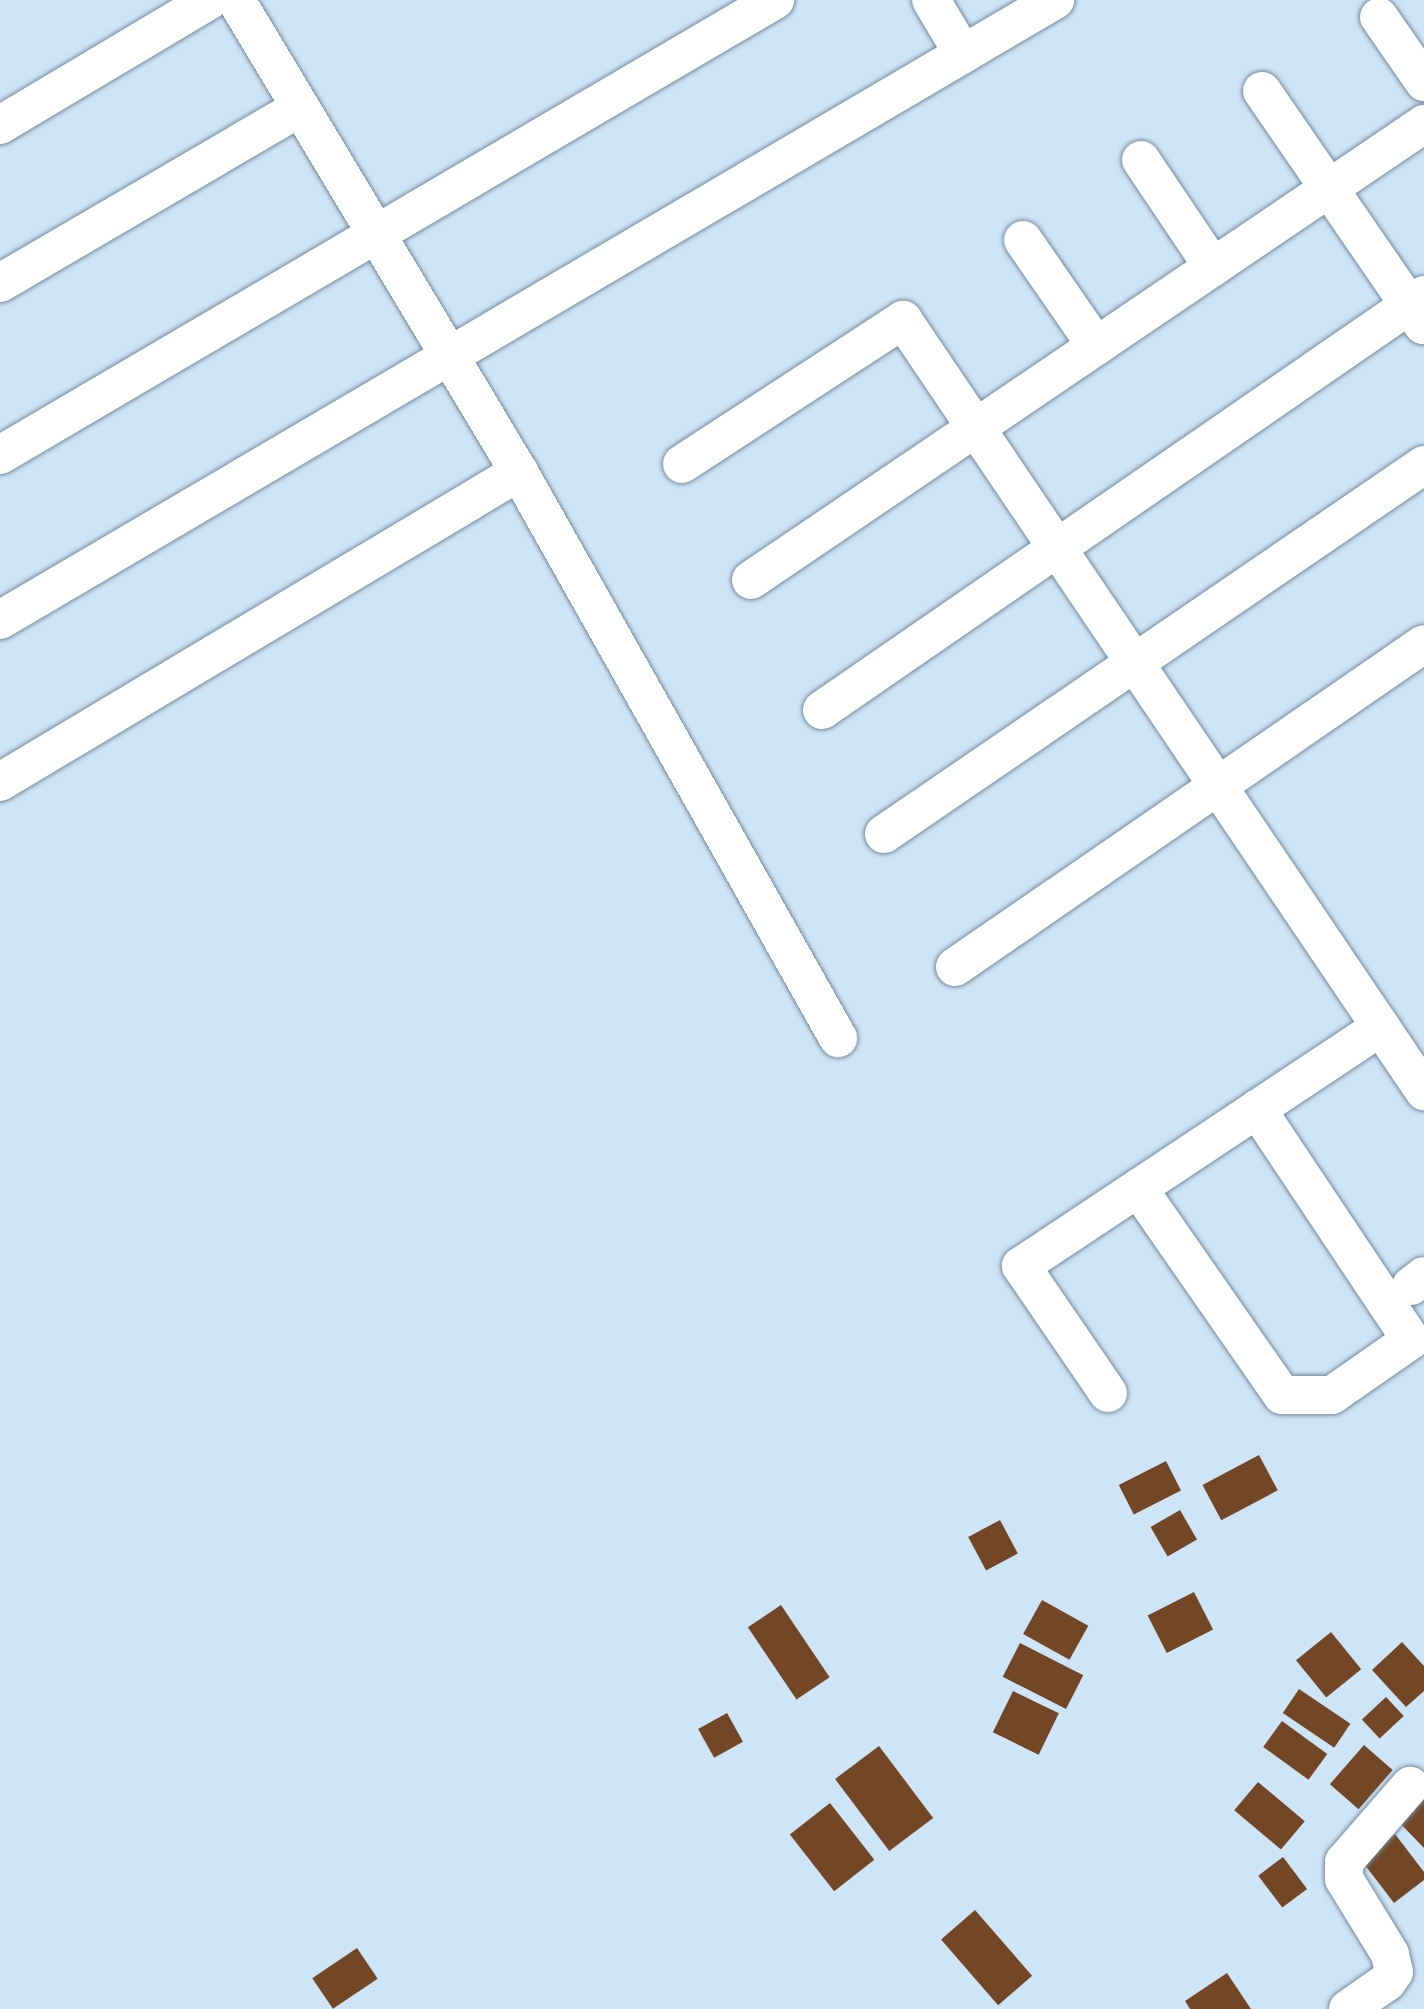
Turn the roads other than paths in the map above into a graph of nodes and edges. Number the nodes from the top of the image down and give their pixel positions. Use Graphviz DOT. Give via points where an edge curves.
graph roads {
  1 [pos="210,0"];
  2 [pos="236,0"];
  3 [pos="775,0"];
  4 [pos="931,0"];
  5 [pos="1055,0"];
  6 [pos="1379,16"];
  7 [pos="963,54"];
  8 [pos="1424,82"];
  9 [pos="1262,91"];
  10 [pos="300,108"];
  11 [pos="1424,124"];
  12 [pos="0,125"];
  13 [pos="1141,160"];
  14 [pos="1329,189"];
  15 [pos="376,234"];
  16 [pos="1023,240"];
  17 [pos="1213,267"];
  18 [pos="0,283"];
  19 [pos="1419,309"];
  20 [pos="1096,346"];
  21 [pos="449,356"];
  22 [pos="976,428"];
  23 [pos="0,455"];
  24 [pos="682,464"];
  25 [pos="1424,465"];
  26 [pos="519,472"];
  27 [pos="1057,547"];
  28 [pos="751,580"];
  29 [pos="0,620"];
  30 [pos="1424,643"];
  31 [pos="1135,662"];
  32 [pos="822,710"];
  33 [pos="2,777"];
  34 [pos="1218,786"];
  35 [pos="884,834"];
  36 [pos="956,967"];
  37 [pos="1381,1027"];
  38 [pos="838,1038"];
  39 [pos="1424,1091"];
  40 [pos="1257,1109"];
  41 [pos="1138,1188"];
  42 [pos="1108,1393"];
  43 [pos="1410,1786"];
  44 [pos="1348,2009"];
  1 -- 12 [label="street"];
  2 -- 10 [label="street"];
  3 -- 15 [label="street"];
  4 -- 7 [label="street"];
  5 -- 7 [label="street"];
  6 -- 8 [label="street"];
  7 -- 21 [label="street"];
  9 -- 14 [label="street"];
  10 -- 15 [label="street"];
  10 -- 18 [label="street"];
  11 -- 14 [label="street"];
  13 -- 17 [label="street"];
  14 -- 17 [label="street"];
  14 -- 19 [label="street"];
  15 -- 21 [label="street"];
  15 -- 23 [label="street"];
  16 -- 20 [label="street"];
  17 -- 20 [label="street"];
  19 -- 27 [label="street"];
  20 -- 22 [label="street"];
  21 -- 26 [label="street"];
  21 -- 29 [label="street"];
  22 -- 24 [label="street" via="903,320"];
  22 -- 27 [label="street"];
  22 -- 28 [label="street"];
  25 -- 31 [label="street"];
  26 -- 33 [label="street"];
  26 -- 38 [label="street"];
  27 -- 31 [label="street"];
  27 -- 32 [label="street"];
  30 -- 34 [label="street"];
  31 -- 34 [label="street"];
  31 -- 35 [label="street"];
  34 -- 36 [label="street"];
  34 -- 37 [label="street"];
  37 -- 39 [label="street"];
  37 -- 40 [label="street"];
  40 -- 41 [label="street"];
  40 -- 41 [label="street" via="1411,1339 1332,1395 1282,1395"];
  41 -- 42 [label="street" via="1021,1266"];
  43 -- 44 [label="street" via="1343,1862 1344,1879 1390,1954 1394,1972"];
}
